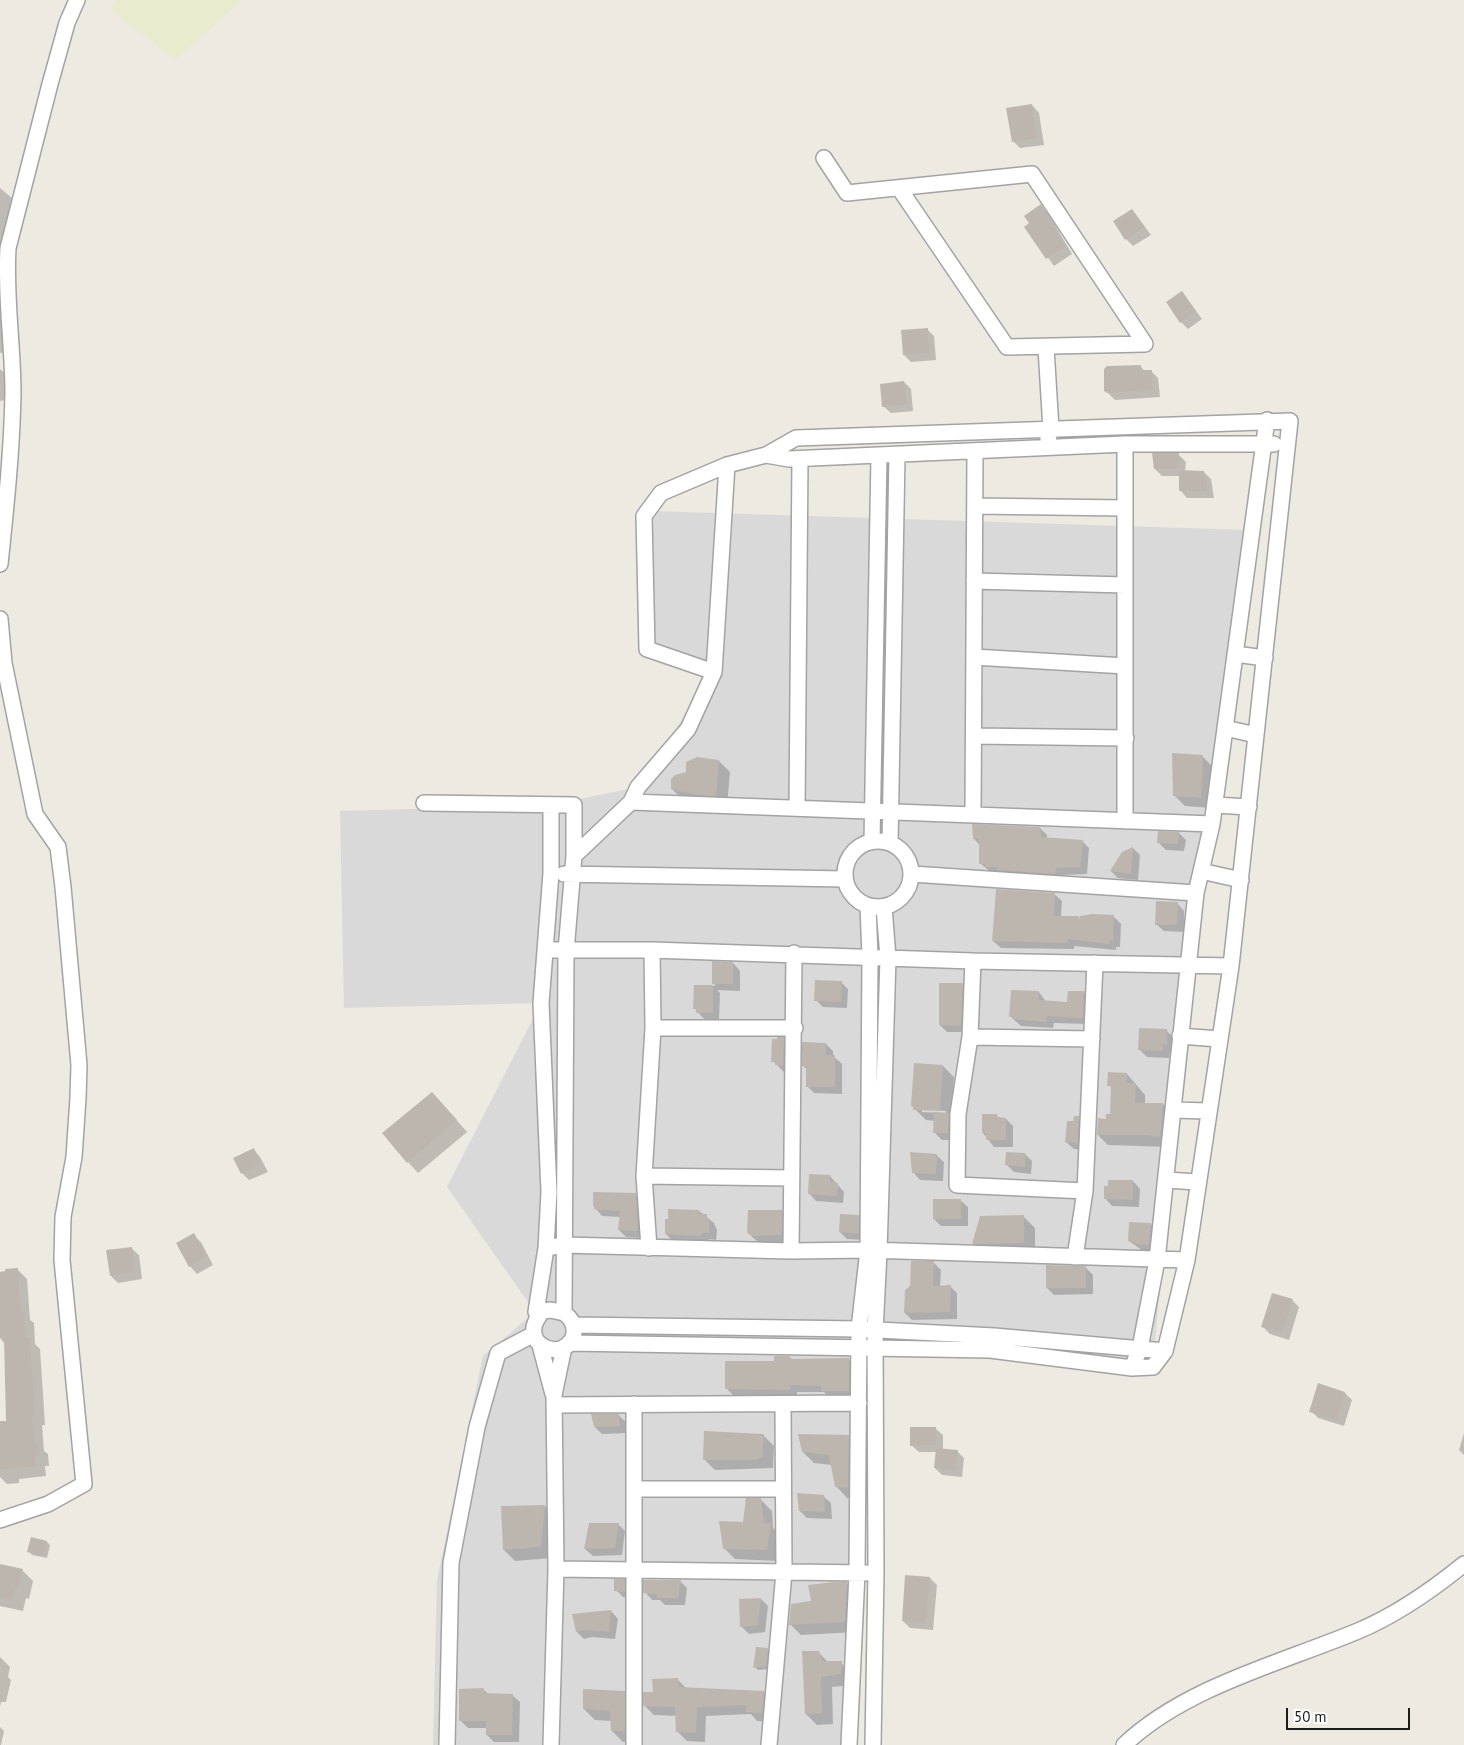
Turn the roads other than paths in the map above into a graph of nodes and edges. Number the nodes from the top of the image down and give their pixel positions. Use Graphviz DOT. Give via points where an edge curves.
graph roads {
  1 [pos="77,0"];
  2 [pos="824,158"];
  3 [pos="899,188"];
  4 [pos="1046,348"];
  5 [pos="1268,420"];
  6 [pos="1051,429"];
  7 [pos="1125,444"];
  8 [pos="1265,444"];
  9 [pos="1288,444"];
  10 [pos="1046,448"];
  11 [pos="975,451"];
  12 [pos="766,455"];
  13 [pos="897,455"];
  14 [pos="878,456"];
  15 [pos="800,459"];
  16 [pos="727,466"];
  17 [pos="975,506"];
  18 [pos="1125,508"];
  19 [pos="0,564"];
  20 [pos="974,581"];
  21 [pos="1245,584"];
  22 [pos="1125,585"];
  23 [pos="1272,588"];
  24 [pos="0,619"];
  25 [pos="1235,654"];
  26 [pos="974,657"];
  27 [pos="1265,658"];
  28 [pos="1126,666"];
  29 [pos="714,672"];
  30 [pos="1225,728"];
  31 [pos="1256,735"];
  32 [pos="974,736"];
  33 [pos="1126,738"];
  34 [pos="631,802"];
  35 [pos="424,803"];
  36 [pos="551,805"];
  37 [pos="1215,805"];
  38 [pos="1249,807"];
  39 [pos="797,808"];
  40 [pos="873,811"];
  41 [pos="890,812"];
  42 [pos="973,815"];
  43 [pos="1126,821"];
  44 [pos="1212,824"];
  45 [pos="872,842"];
  46 [pos="890,843"];
  47 [pos="574,856"];
  48 [pos="1201,872"];
  49 [pos="551,874"];
  50 [pos="572,874"];
  51 [pos="912,874"];
  52 [pos="845,879"];
  53 [pos="1241,880"];
  54 [pos="1196,893"];
  55 [pos="868,906"];
  56 [pos="884,907"];
  57 [pos="545,950"];
  58 [pos="652,950"];
  59 [pos="566,951"];
  60 [pos="794,953"];
  61 [pos="870,956"];
  62 [pos="888,958"];
  63 [pos="973,960"];
  64 [pos="1095,962"];
  65 [pos="1188,965"];
  66 [pos="1231,966"];
  67 [pos="653,1028"];
  68 [pos="795,1028"];
  69 [pos="1180,1036"];
  70 [pos="970,1037"];
  71 [pos="1092,1039"];
  72 [pos="1219,1039"];
  73 [pos="1173,1110"];
  74 [pos="1208,1111"];
  75 [pos="644,1176"];
  76 [pos="791,1178"];
  77 [pos="1167,1180"];
  78 [pos="1197,1182"];
  79 [pos="1084,1191"];
  80 [pos="564,1245"];
  81 [pos="546,1248"];
  82 [pos="649,1248"];
  83 [pos="791,1251"];
  84 [pos="874,1251"];
  85 [pos="1074,1257"];
  86 [pos="1157,1260"];
  87 [pos="1187,1260"];
  88 [pos="536,1312"];
  89 [pos="564,1313"];
  90 [pos="573,1325"];
  91 [pos="859,1329"];
  92 [pos="875,1331"];
  93 [pos="537,1340"];
  94 [pos="567,1345"];
  95 [pos="859,1348"];
  96 [pos="875,1348"];
  97 [pos="1140,1348"];
  98 [pos="1165,1351"];
  99 [pos="1132,1368"];
  100 [pos="554,1400"];
  101 [pos="859,1403"];
  102 [pos="634,1404"];
  103 [pos="782,1404"];
  104 [pos="635,1489"];
  105 [pos="783,1489"];
  106 [pos="0,1520"];
  107 [pos="1464,1564"];
  108 [pos="556,1569"];
  109 [pos="636,1570"];
  110 [pos="784,1572"];
  111 [pos="876,1572"];
  112 [pos="857,1573"];
  113 [pos="447,1745"];
  114 [pos="551,1745"];
  115 [pos="634,1745"];
  116 [pos="769,1745"];
  117 [pos="849,1745"];
  118 [pos="873,1745"];
  119 [pos="1124,1745"];
  1 -- 19 [label="street" via="50,84 8,248 13,392"];
  2 -- 3 [label="street" via="847,193"];
  3 -- 4 [label="street" via="1007,347"];
  3 -- 4 [label="street" via="1032,174 1145,344"];
  4 -- 6 [label="street"];
  5 -- 6 [label="street"];
  5 -- 8 [label="street"];
  5 -- 9 [label="street" via="1290,421"];
  6 -- 10 [label="street"];
  6 -- 12 [label="street" via="796,438"];
  7 -- 8 [label="street"];
  7 -- 10 [label="street"];
  7 -- 18 [label="street"];
  8 -- 9 [label="street"];
  8 -- 21 [label="street"];
  9 -- 23 [label="street"];
  10 -- 11 [label="street"];
  11 -- 13 [label="street"];
  11 -- 17 [label="street"];
  12 -- 15 [label="street"];
  12 -- 16 [label="street"];
  13 -- 14 [label="street"];
  13 -- 41 [label="street"];
  14 -- 15 [label="street"];
  14 -- 40 [label="street"];
  15 -- 39 [label="street"];
  16 -- 29 [label="street"];
  16 -- 29 [label="street" via="662,494 644,516 647,649"];
  17 -- 18 [label="street"];
  17 -- 20 [label="street"];
  18 -- 22 [label="street"];
  20 -- 22 [label="street"];
  20 -- 26 [label="street"];
  21 -- 23 [label="street"];
  21 -- 25 [label="street"];
  22 -- 28 [label="street"];
  23 -- 27 [label="street"];
  24 -- 106 [label="street" via="4,663 35,814 58,847 63,887 78,1098 74,1157 63,1218 62,1260 84,1484 48,1504"];
  25 -- 27 [label="street"];
  25 -- 30 [label="street"];
  26 -- 28 [label="street"];
  26 -- 32 [label="street"];
  27 -- 31 [label="street"];
  28 -- 33 [label="street"];
  29 -- 34 [label="street" via="688,729 638,787"];
  30 -- 31 [label="street"];
  30 -- 37 [label="street"];
  31 -- 38 [label="street"];
  32 -- 33 [label="street"];
  32 -- 42 [label="street"];
  33 -- 43 [label="street"];
  34 -- 39 [label="street"];
  34 -- 47 [label="street"];
  35 -- 36 [label="street"];
  36 -- 47 [label="street" via="574,805"];
  36 -- 49 [label="street"];
  37 -- 38 [label="street"];
  37 -- 44 [label="street"];
  38 -- 53 [label="street"];
  39 -- 40 [label="street"];
  40 -- 41 [label="street"];
  40 -- 45 [label="street"];
  41 -- 42 [label="street"];
  41 -- 46 [label="street"];
  42 -- 43 [label="street"];
  43 -- 44 [label="street"];
  44 -- 48 [label="street"];
  45 -- 46 [label="street"];
  45 -- 52 [label="street" via="854,851 848,859"];
  46 -- 51 [label="street" via="909,861"];
  47 -- 50 [label="street"];
  48 -- 53 [label="street"];
  48 -- 54 [label="street"];
  49 -- 50 [label="street"];
  49 -- 57 [label="street"];
  50 -- 52 [label="street"];
  50 -- 59 [label="street"];
  51 -- 54 [label="street"];
  51 -- 56 [label="street" via="904,896"];
  52 -- 55 [label="street" via="853,897"];
  53 -- 66 [label="street"];
  54 -- 65 [label="street"];
  55 -- 56 [label="street"];
  55 -- 61 [label="street"];
  56 -- 62 [label="street"];
  57 -- 59 [label="street"];
  57 -- 81 [label="street" via="541,1003 549,1192"];
  58 -- 59 [label="street"];
  58 -- 60 [label="street"];
  58 -- 67 [label="street"];
  59 -- 80 [label="street"];
  60 -- 61 [label="street"];
  60 -- 68 [label="street"];
  61 -- 62 [label="street"];
  61 -- 84 [label="street"];
  62 -- 63 [label="street"];
  62 -- 84 [label="street"];
  63 -- 64 [label="street"];
  63 -- 70 [label="street"];
  64 -- 65 [label="street"];
  64 -- 71 [label="street"];
  65 -- 66 [label="street"];
  65 -- 69 [label="street"];
  66 -- 72 [label="street"];
  67 -- 68 [label="street"];
  67 -- 75 [label="street"];
  68 -- 76 [label="street"];
  69 -- 72 [label="street"];
  69 -- 73 [label="street"];
  70 -- 71 [label="street"];
  70 -- 79 [label="street" via="958,1114 957,1184"];
  71 -- 79 [label="street"];
  72 -- 74 [label="street"];
  73 -- 74 [label="street"];
  73 -- 77 [label="street"];
  74 -- 78 [label="street"];
  75 -- 76 [label="street"];
  75 -- 82 [label="street"];
  76 -- 83 [label="street"];
  77 -- 78 [label="street"];
  77 -- 86 [label="street"];
  78 -- 87 [label="street"];
  79 -- 85 [label="street"];
  80 -- 81 [label="street"];
  80 -- 82 [label="street"];
  80 -- 89 [label="street"];
  81 -- 88 [label="street"];
  82 -- 83 [label="street"];
  83 -- 84 [label="street"];
  84 -- 85 [label="street"];
  84 -- 91 [label="street"];
  84 -- 92 [label="street"];
  85 -- 86 [label="street"];
  86 -- 87 [label="street"];
  86 -- 97 [label="street"];
  87 -- 98 [label="street"];
  88 -- 89 [label="street" via="558,1310"];
  88 -- 93 [label="street" via="539,1316"];
  89 -- 90 [label="street"];
  90 -- 91 [label="street"];
  90 -- 94 [label="street" via="574,1332"];
  91 -- 92 [label="street"];
  91 -- 95 [label="street"];
  92 -- 96 [label="street"];
  92 -- 97 [label="street" via="994,1336"];
  93 -- 94 [label="street" via="552,1350"];
  93 -- 100 [label="street"];
  93 -- 113 [label="street" via="498,1353 476,1427 451,1563"];
  94 -- 95 [label="street"];
  94 -- 100 [label="street"];
  95 -- 96 [label="street"];
  95 -- 101 [label="street"];
  96 -- 99 [label="street" via="990,1350"];
  96 -- 111 [label="street"];
  97 -- 98 [label="street"];
  97 -- 99 [label="street"];
  98 -- 99 [label="street" via="1153,1368"];
  100 -- 102 [label="street"];
  100 -- 108 [label="street"];
  101 -- 103 [label="street"];
  101 -- 112 [label="street"];
  102 -- 103 [label="street"];
  102 -- 104 [label="street"];
  103 -- 105 [label="street"];
  104 -- 105 [label="street"];
  104 -- 109 [label="street"];
  105 -- 110 [label="street"];
  107 -- 119 [label="street" via="1380,1620 1197,1697 1150,1724"];
  108 -- 109 [label="street"];
  108 -- 114 [label="street"];
  109 -- 110 [label="street"];
  109 -- 115 [label="street"];
  110 -- 112 [label="street"];
  110 -- 116 [label="street"];
  111 -- 112 [label="street"];
  111 -- 118 [label="street"];
  112 -- 117 [label="street"];
}
